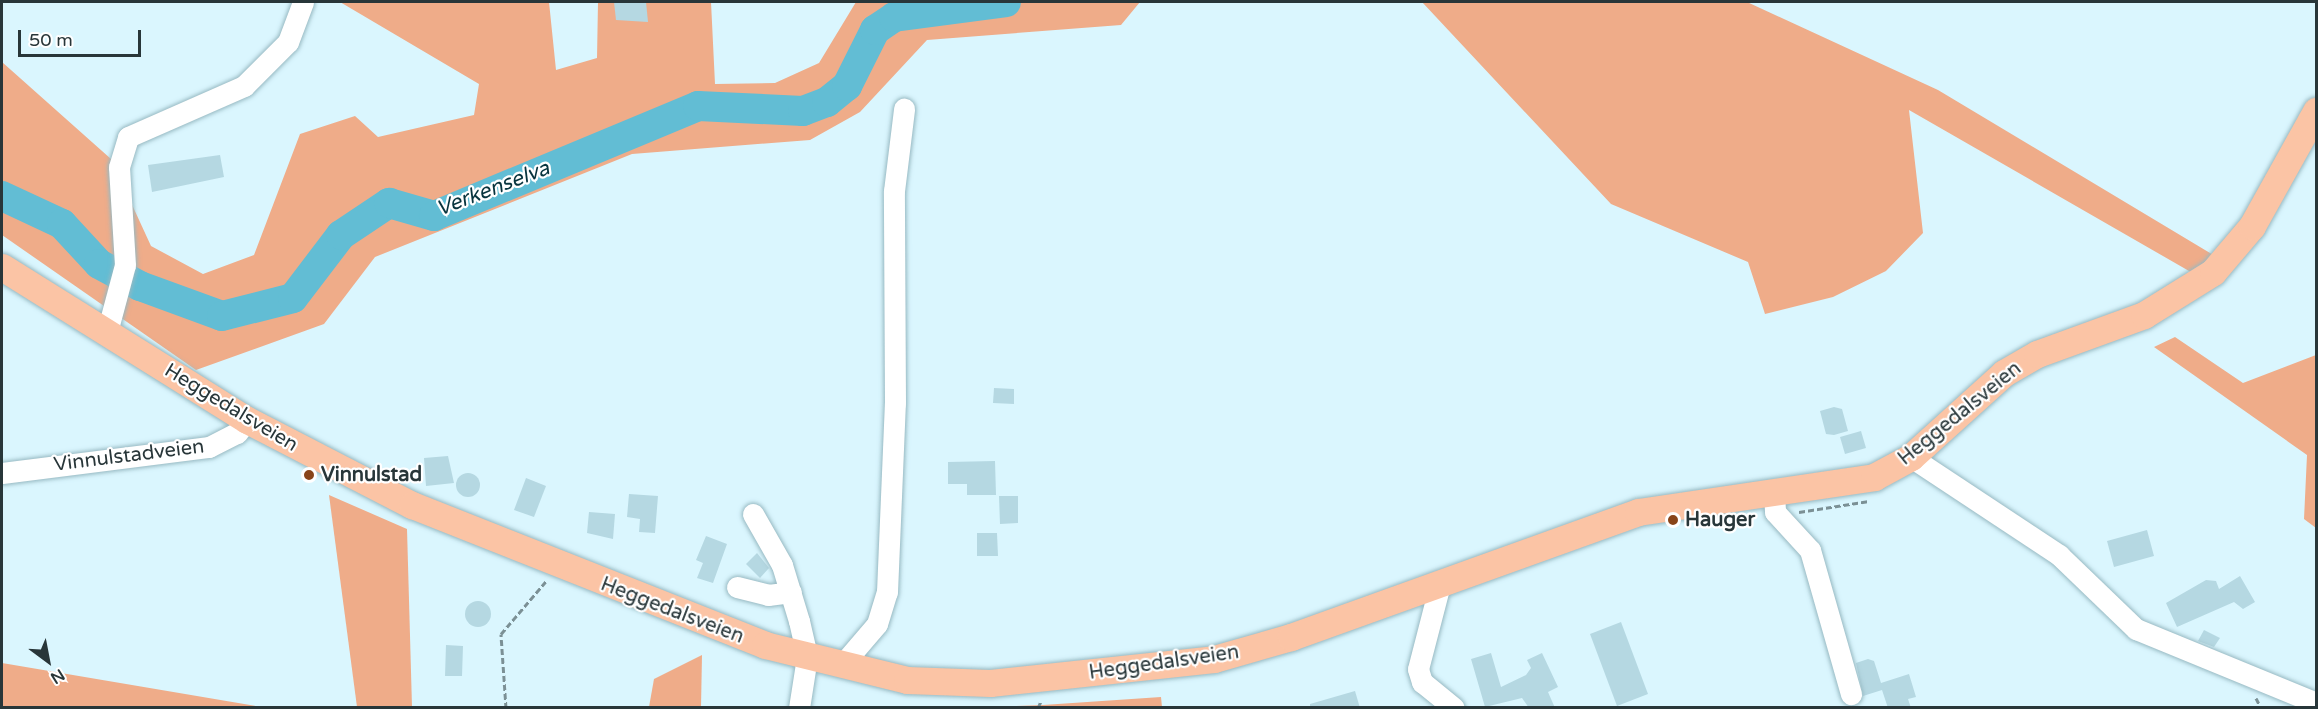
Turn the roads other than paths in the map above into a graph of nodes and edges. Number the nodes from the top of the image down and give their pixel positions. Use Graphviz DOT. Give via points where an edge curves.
graph roads {
  1 [pos="303,2"];
  2 [pos="904,109"];
  3 [pos="2316,111"];
  4 [pos="2,267"];
  5 [pos="107,332"];
  6 [pos="247,420"];
  7 [pos="1911,457"];
  8 [pos="2,473"];
  9 [pos="1774,502"];
  10 [pos="753,514"];
  11 [pos="1440,584"];
  12 [pos="737,587"];
  13 [pos="791,592"];
  14 [pos="807,657"];
  15 [pos="841,666"];
  16 [pos="1851,694"];
  17 [pos="2316,704"];
  18 [pos="799,708"];
  19 [pos="1454,708"];
  1 -- 5 [label="street" via="288,42 244,86 128,137 119,167 125,265"];
  2 -- 15 [label="street" via="894,191 895,403 887,592 877,624"];
  3 -- 7 [label="main road, Heggedalsveien" via="2252,226 2213,272 2144,315 2037,354 2004,373"];
  4 -- 5 [label="main road, Heggedalsveien"];
  5 -- 6 [label="main road, Heggedalsveien"];
  6 -- 8 [label="street, Vinnulstadveien" via="237,433 209,447"];
  6 -- 14 [label="main road, Heggedalsveien" via="548,577"];
  7 -- 9 [label="main road, Heggedalsveien" via="1850,485"];
  7 -- 17 [label="street" via="2059,555 2136,629"];
  9 -- 11 [label="main road, Heggedalsveien" via="1638,512"];
  9 -- 16 [label="street" via="1810,550"];
  10 -- 13 [label="street" via="772,544"];
  11 -- 15 [label="main road, Heggedalsveien" via="1255,649 1170,665 990,683 908,680"];
  11 -- 19 [label="street" via="1418,669 1422,682"];
  12 -- 13 [label="street" via="768,595"];
  13 -- 14 [label="street"];
  14 -- 15 [label="main road, Heggedalsveien"];
  14 -- 18 [label="street"];
}
